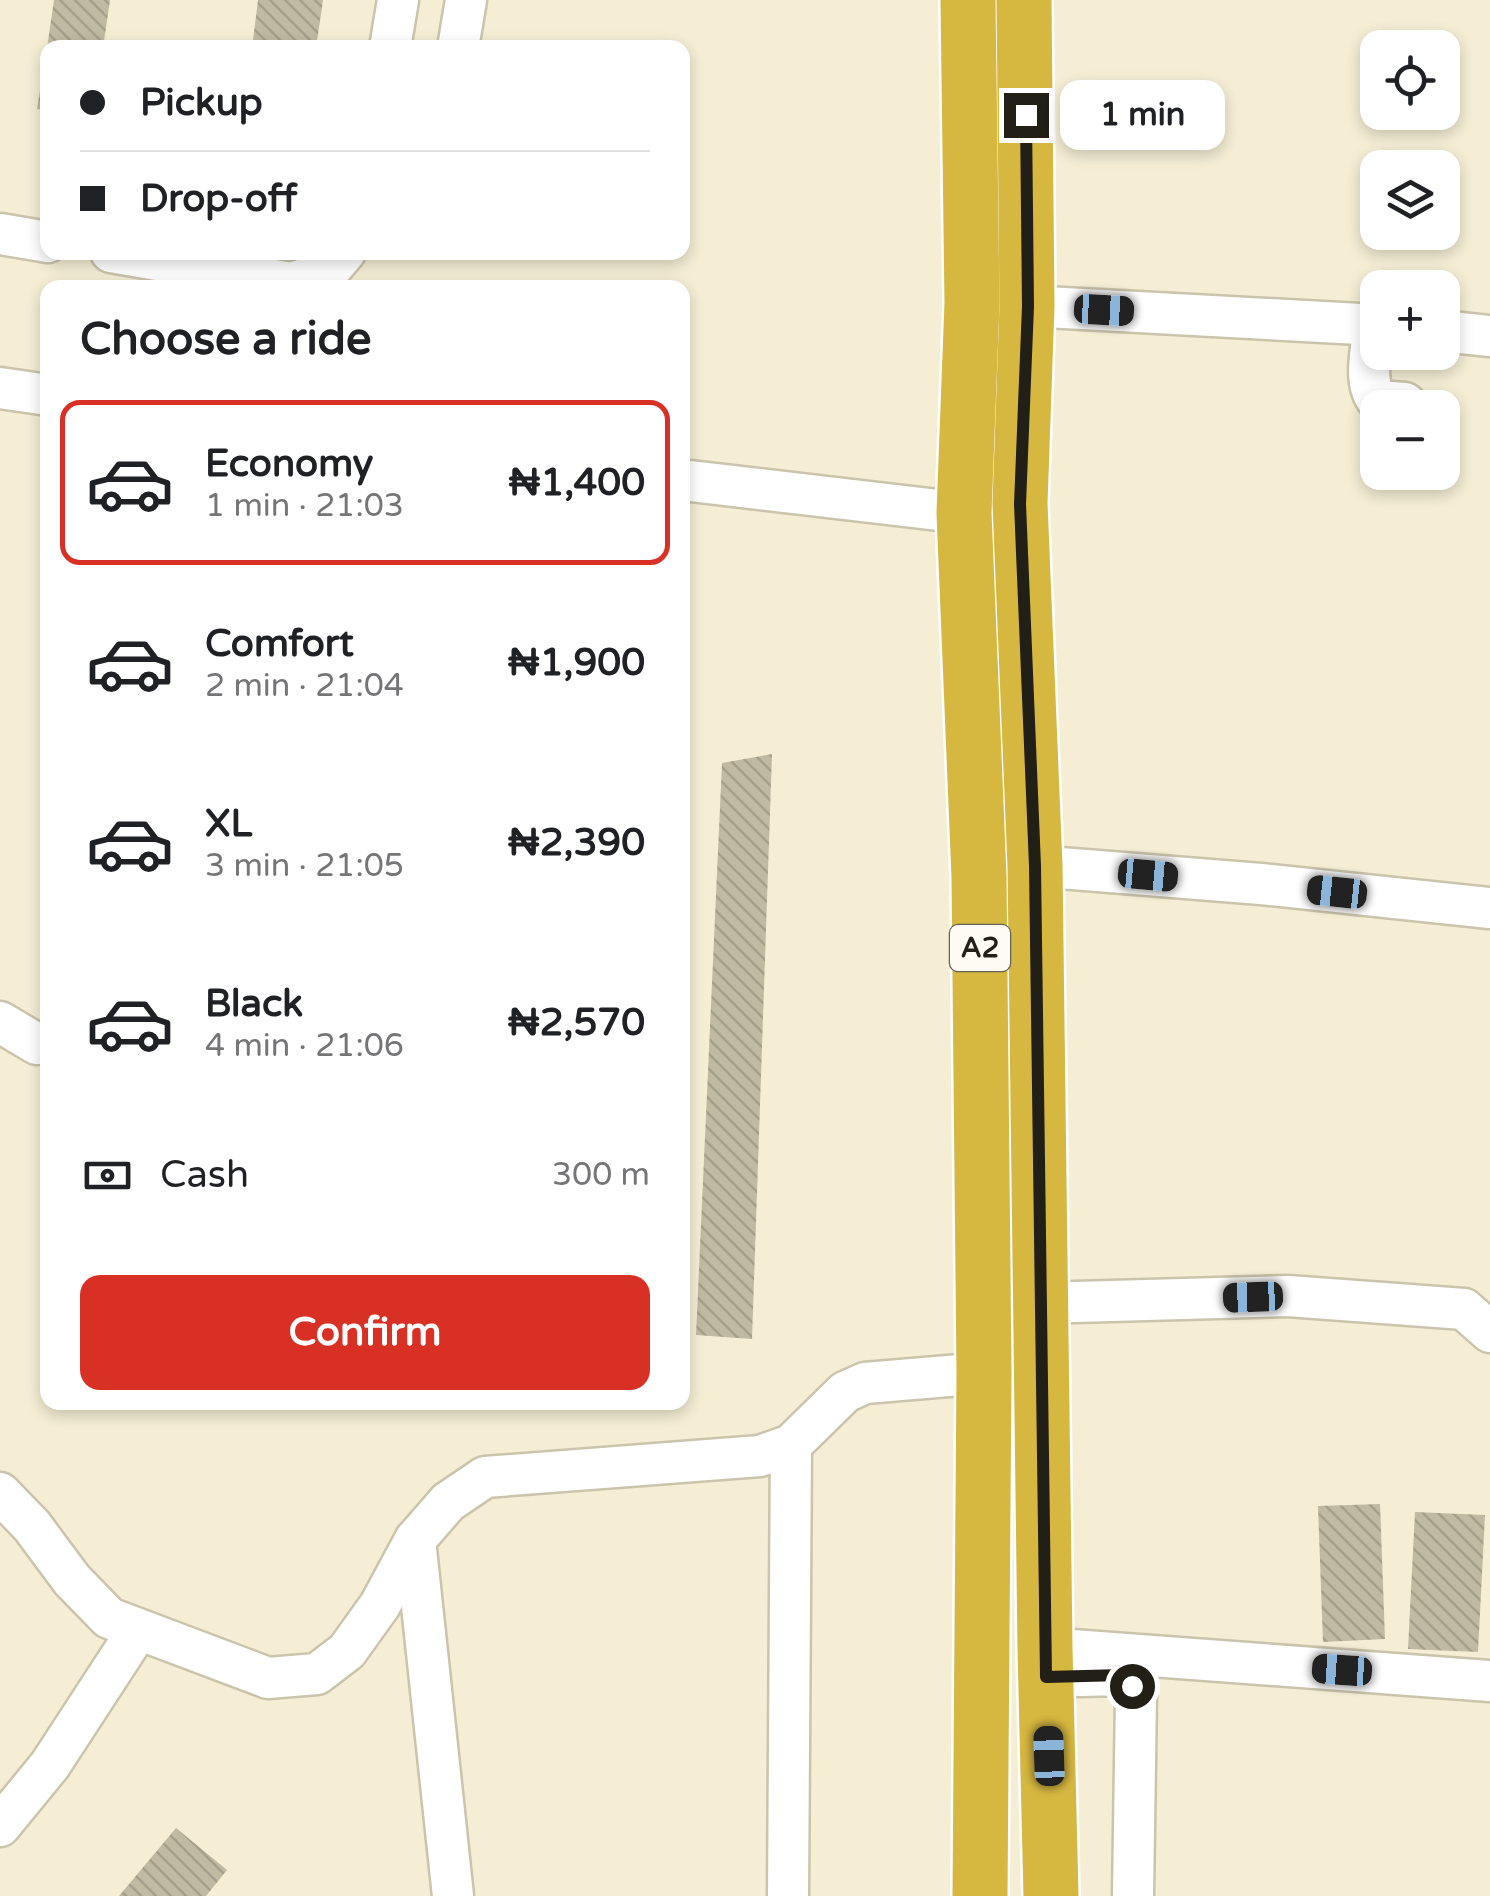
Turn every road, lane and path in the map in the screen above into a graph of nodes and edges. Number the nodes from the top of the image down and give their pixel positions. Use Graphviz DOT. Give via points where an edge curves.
graph roads {
  1 [pos="398,0"];
  2 [pos="466,0"];
  3 [pos="968,0"];
  4 [pos="1024,0"];
  5 [pos="391,40"];
  6 [pos="459,40"];
  7 [pos="0,234"];
  8 [pos="40,241"];
  9 [pos="156,260"];
  10 [pos="339,260"];
  11 [pos="268,280"];
  12 [pos="303,280"];
  13 [pos="1028,306"];
  14 [pos="1360,324"];
  15 [pos="1460,333"];
  16 [pos="1490,336"];
  17 [pos="0,388"];
  18 [pos="40,393"];
  19 [pos="690,481"];
  20 [pos="964,513"];
  21 [pos="1035,866"];
  22 [pos="1490,908"];
  23 [pos="0,1022"];
  24 [pos="36,1044"];
  25 [pos="1039,1303"];
  26 [pos="1490,1332"];
  27 [pos="984,1374"];
  28 [pos="792,1445"];
  29 [pos="0,1492"];
  30 [pos="415,1540"];
  31 [pos="138,1630"];
  32 [pos="1046,1662"];
  33 [pos="1490,1681"];
  34 [pos="0,1826"];
  35 [pos="453,1896"];
  36 [pos="788,1896"];
  37 [pos="980,1896"];
  38 [pos="1052,1896"];
  39 [pos="1132,1896"];
  1 -- 5 [label="street"];
  2 -- 6 [label="street"];
  3 -- 20 [label="highway, A2" via="972,303"];
  4 -- 13 [label="highway, A2"];
  7 -- 8 [label="street"];
  9 -- 11 [label="street"];
  10 -- 12 [label="street" via="328,272"];
  13 -- 14 [label="street"];
  13 -- 21 [label="highway, A2" via="1020,504"];
  15 -- 16 [label="street"];
  17 -- 18 [label="street"];
  19 -- 20 [label="street"];
  20 -- 27 [label="highway, A2" via="979,878"];
  21 -- 22 [label="street"];
  21 -- 25 [label="highway, A2"];
  23 -- 24 [label="street"];
  25 -- 26 [label="street" via="1288,1296 1464,1310"];
  25 -- 32 [label="highway, A2"];
  27 -- 28 [label="street" via="865,1383 845,1392"];
  27 -- 37 [label="highway, A2"];
  28 -- 30 [label="street" via="760,1456 485,1477 448,1502"];
  28 -- 36 [label="street"];
  29 -- 31 [label="street" via="109,1618"];
  30 -- 31 [label="street" via="348,1651 317,1674 268,1678"];
  30 -- 35 [label="street"];
  31 -- 34 [label="street" via="50,1766"];
  32 -- 33 [label="street"];
  32 -- 38 [label="highway, A2"];
  32 -- 39 [label="street" via="1123,1675 1136,1696"];
}
